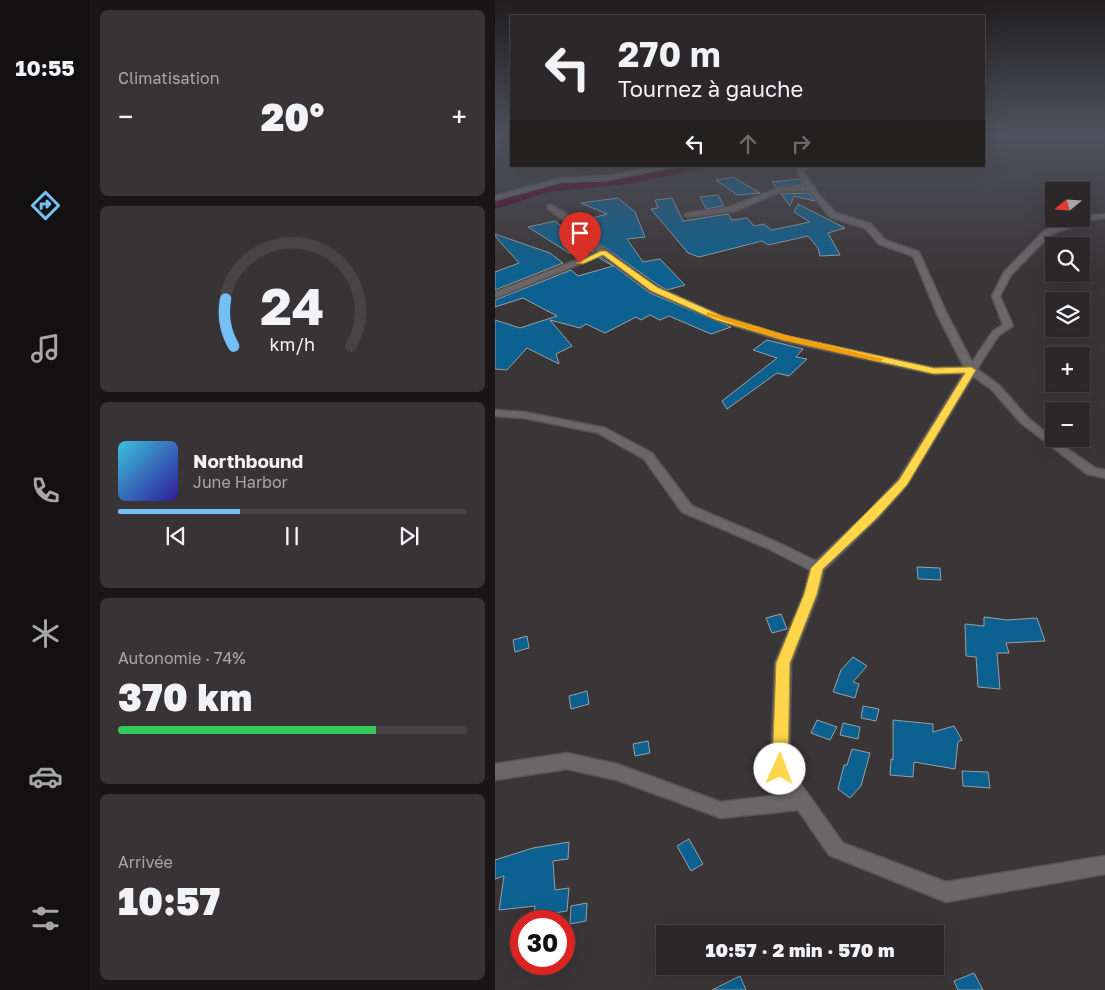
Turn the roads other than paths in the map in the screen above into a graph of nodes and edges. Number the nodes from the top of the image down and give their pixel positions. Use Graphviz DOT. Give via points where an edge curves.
graph roads {
  1 [pos="557,181"];
  2 [pos="807,181"];
  3 [pos="812,189"];
  4 [pos="495,198"];
  5 [pos="551,207"];
  6 [pos="688,215"];
  7 [pos="1105,216"];
  8 [pos="604,252"];
  9 [pos="495,295"];
  10 [pos="971,370"];
  11 [pos="495,413"];
  12 [pos="1105,474"];
  13 [pos="817,568"];
  14 [pos="495,772"];
  15 [pos="803,801"];
  16 [pos="1105,865"];
  1 -- 4 [label="street"];
  2 -- 3 [label="street"];
  3 -- 6 [label="street" via="781,189 732,209"];
  3 -- 10 [label="street" via="833,215 868,226 883,242 916,254"];
  5 -- 8 [label="street"];
  7 -- 10 [label="street" via="1087,218 1047,234 1007,274 996,296 1007,326 997,333"];
  8 -- 9 [label="street"];
  8 -- 10 [label="street" via="654,289 719,318 783,338 934,371"];
  10 -- 12 [label="street" via="995,388 1024,420 1091,471"];
  10 -- 13 [label="street" via="903,482"];
  11 -- 13 [label="street" via="524,415 601,430 648,456 687,509"];
  13 -- 15 [label="street" via="811,594 783,663 780,769"];
  14 -- 15 [label="street" via="567,761 617,772 721,810"];
  15 -- 16 [label="street" via="836,849 946,892"];
}
